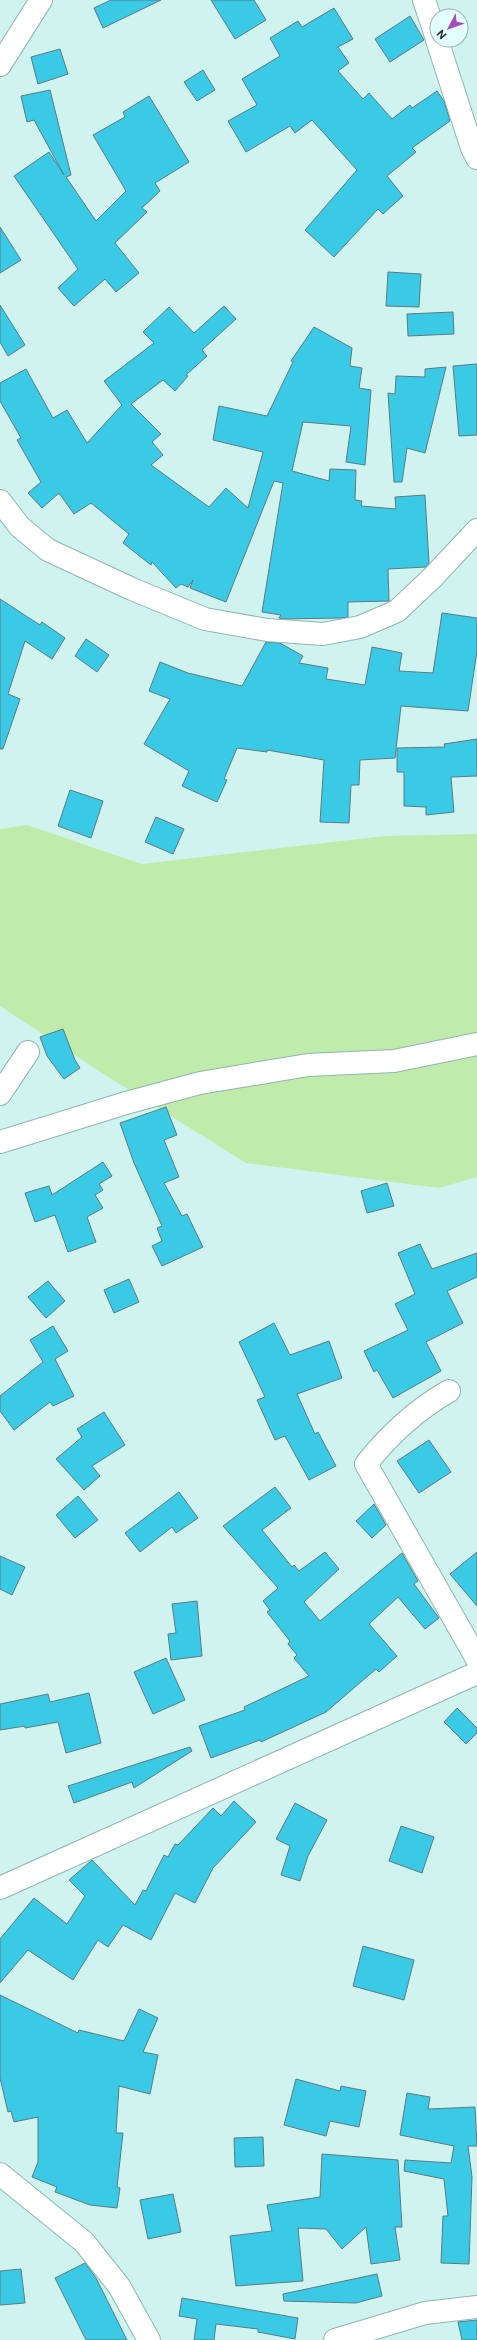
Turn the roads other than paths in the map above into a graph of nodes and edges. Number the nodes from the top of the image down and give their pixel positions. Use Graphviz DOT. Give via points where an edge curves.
graph roads {
  1 [pos="41,0"];
  2 [pos="424,0"];
  3 [pos="429,15"];
  4 [pos="440,48"];
  5 [pos="0,65"];
  6 [pos="477,158"];
  7 [pos="0,500"];
  8 [pos="477,530"];
  9 [pos="477,1044"];
  10 [pos="28,1052"];
  11 [pos="0,1094"];
  12 [pos="0,1142"];
  13 [pos="449,1391"];
  14 [pos="477,1658"];
  15 [pos="477,1673"];
  16 [pos="0,1888"];
  17 [pos="0,2174"];
  18 [pos="477,2307"];
  19 [pos="149,2340"];
  20 [pos="335,2340"];
  1 -- 5 [label="street"];
  2 -- 3 [label="street"];
  4 -- 6 [label="street"];
  7 -- 8 [label="street" via="20,527 48,550 205,619 267,630 323,634 360,627 397,611"];
  9 -- 12 [label="street" via="394,1061 308,1065 200,1083"];
  10 -- 11 [label="street"];
  13 -- 14 [label="street" via="431,1402 387,1438 366,1464"];
  15 -- 16 [label="street"];
  17 -- 19 [label="street" via="84,2242 119,2286"];
  18 -- 20 [label="street" via="425,2313"];
}
